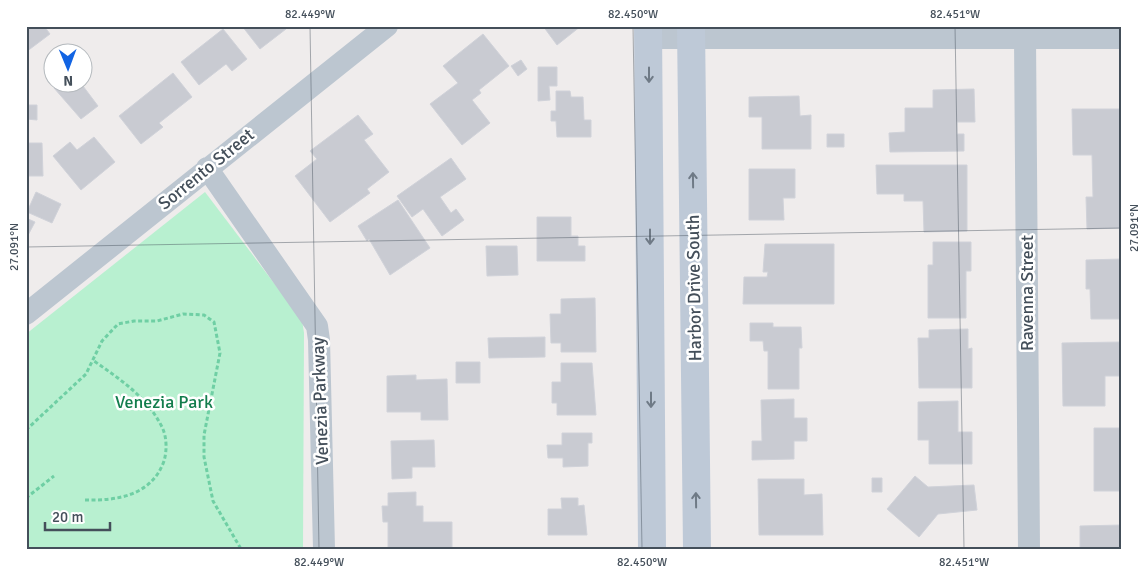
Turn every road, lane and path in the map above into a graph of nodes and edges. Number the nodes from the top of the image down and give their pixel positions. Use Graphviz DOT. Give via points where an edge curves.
graph roads {
  1 [pos="387,26"];
  2 [pos="648,32"];
  3 [pos="960,32"];
  4 [pos="691,33"];
  5 [pos="1025,37"];
  6 [pos="1122,38"];
  7 [pos="207,168"];
  8 [pos="26,314"];
  9 [pos="94,361"];
  10 [pos="26,430"];
  11 [pos="54,476"];
  12 [pos="26,498"];
  13 [pos="85,500"];
  14 [pos="241,549"];
  15 [pos="324,549"];
  16 [pos="652,549"];
  17 [pos="697,549"];
  18 [pos="1029,549"];
  1 -- 7 [label="street, Sorrento Street"];
  2 -- 4 [label="street"];
  2 -- 16 [label="street, one-way"];
  3 -- 4 [label="street"];
  3 -- 5 [label="street"];
  17 -- 4 [label="street, Harbor Drive South, one-way"];
  5 -- 6 [label="street"];
  5 -- 18 [label="street, Ravenna Street"];
  7 -- 8 [label="street, Sorrento Street"];
  7 -- 15 [label="street, Venezia Parkway" via="317,326"];
  9 -- 10 [label="path" via="86,374"];
  9 -- 13 [label="path" via="132,387 148,405 164,428 167,452 152,482 140,490 120,498"];
  9 -- 14 [label="path" via="102,341 118,324 157,321 183,314 204,315 214,322 220,353 204,435 204,457 213,501"];
  11 -- 12 [label="path"];
}
